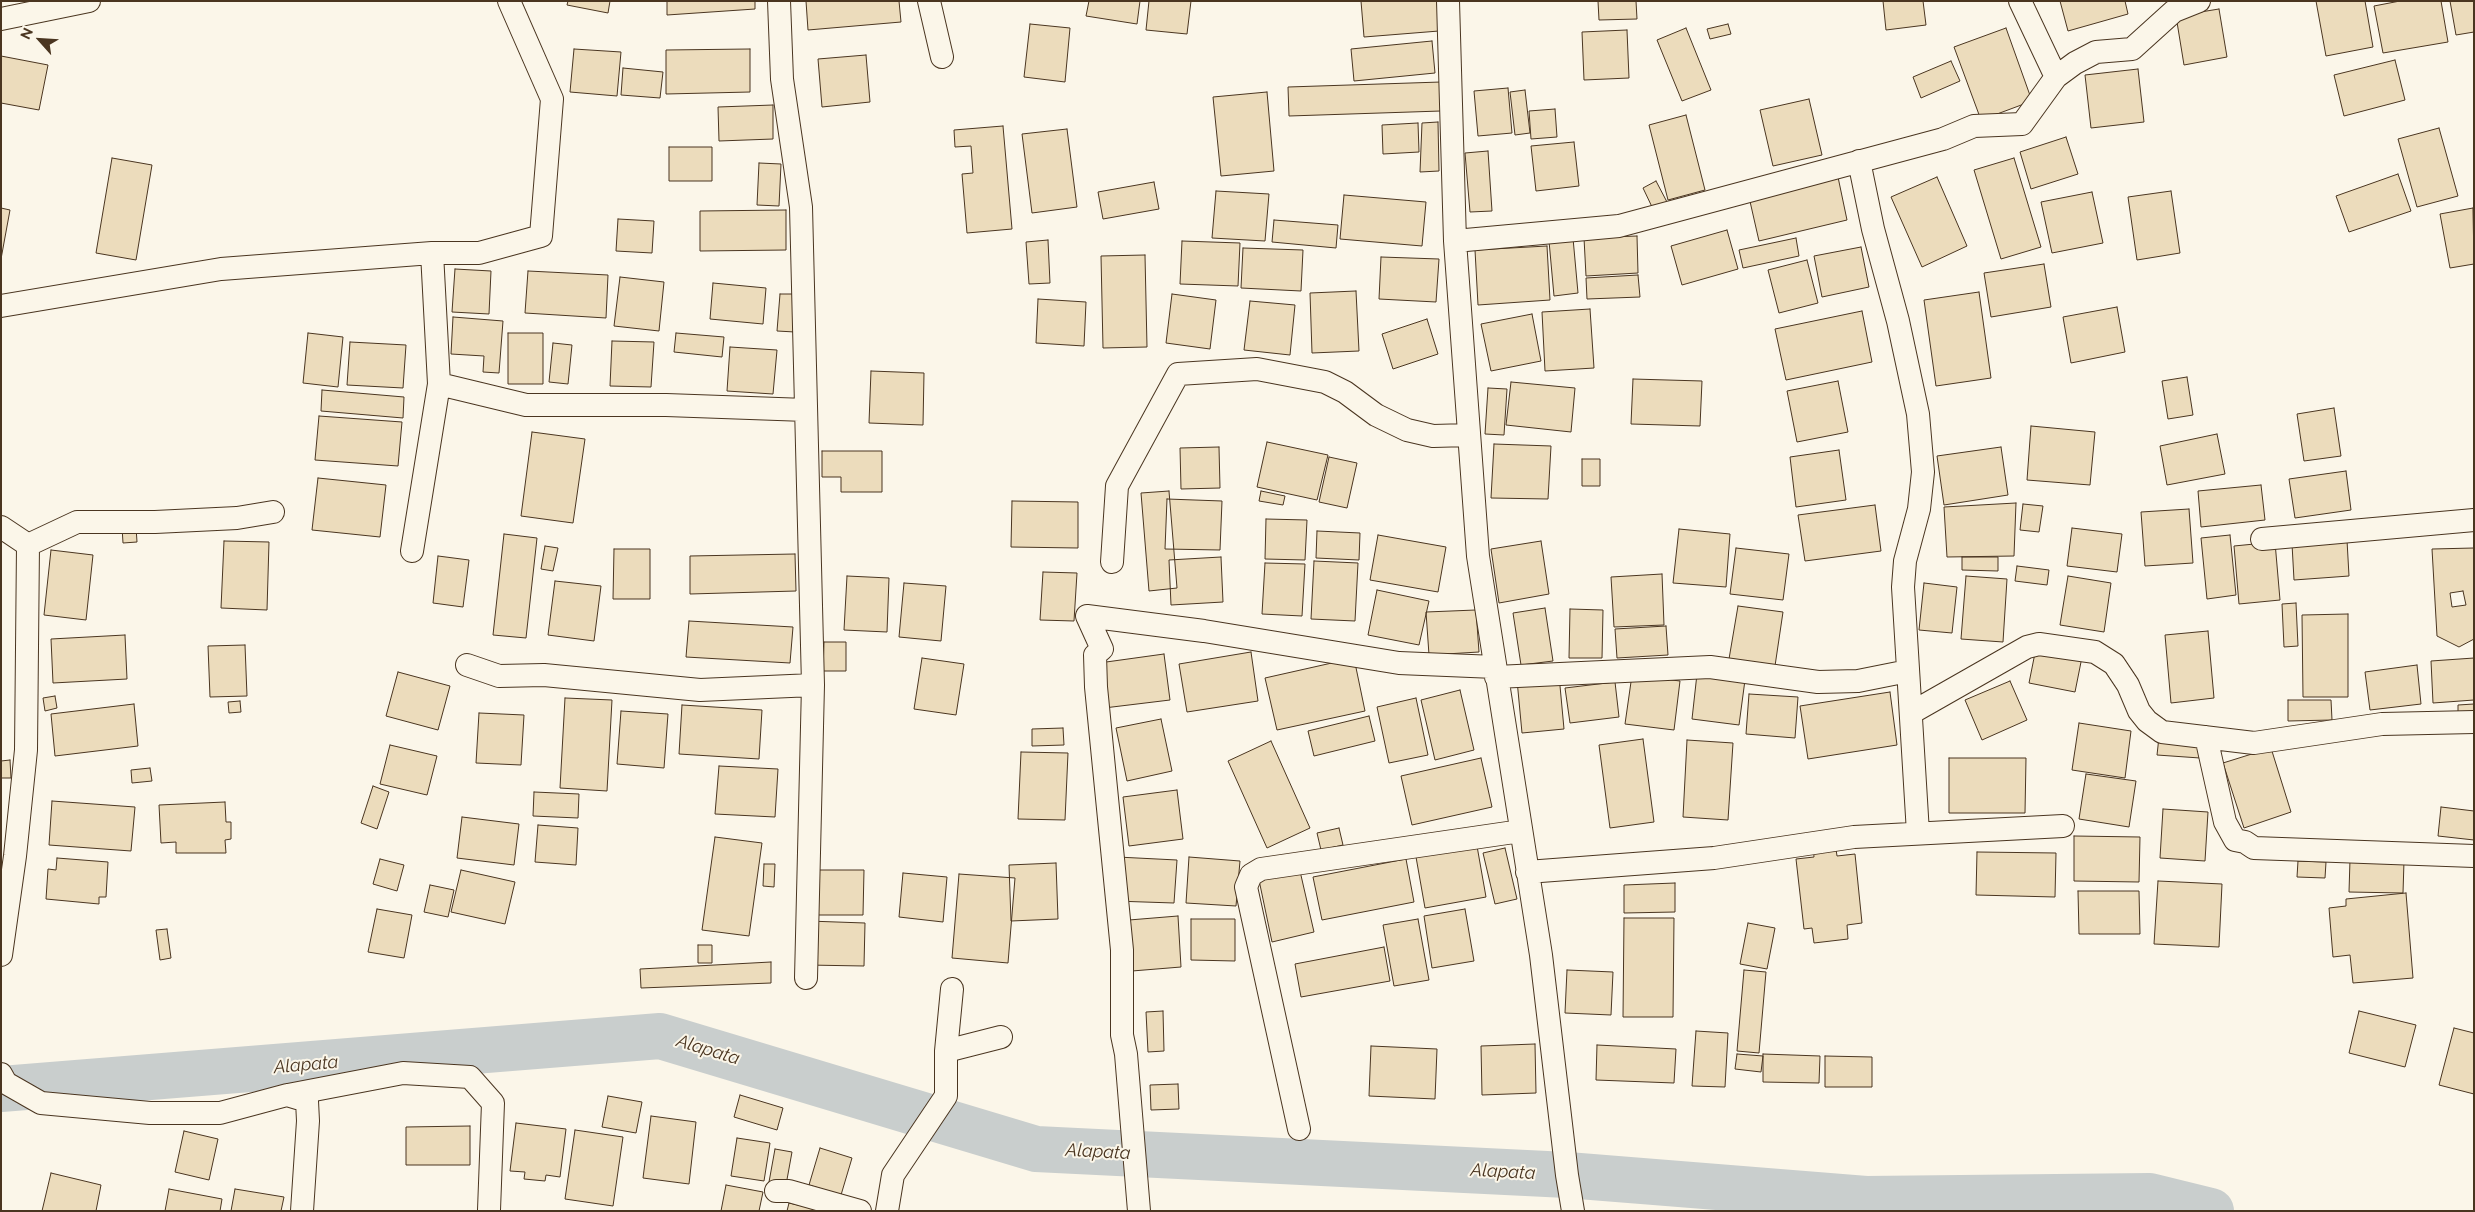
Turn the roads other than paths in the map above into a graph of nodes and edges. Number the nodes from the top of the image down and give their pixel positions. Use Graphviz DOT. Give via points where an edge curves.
graph roads {
  1 [pos="89,1"];
  2 [pos="510,1"];
  3 [pos="779,1"];
  4 [pos="929,1"];
  5 [pos="1448,1"];
  6 [pos="2020,1"];
  7 [pos="2199,1"];
  8 [pos="1,19"];
  9 [pos="942,57"];
  10 [pos="2056,77"];
  11 [pos="1859,161"];
  12 [pos="1455,240"];
  13 [pos="432,253"];
  14 [pos="1,306"];
  15 [pos="439,384"];
  16 [pos="806,410"];
  17 [pos="1469,435"];
  18 [pos="273,512"];
  19 [pos="2474,520"];
  20 [pos="1,527"];
  21 [pos="2262,539"];
  22 [pos="28,545"];
  23 [pos="412,551"];
  24 [pos="1112,562"];
  25 [pos="467,665"];
  26 [pos="1908,671"];
  27 [pos="1496,672"];
  28 [pos="813,685"];
  29 [pos="1911,712"];
  30 [pos="2474,722"];
  31 [pos="2206,737"];
  32 [pos="2063,826"];
  33 [pos="1521,831"];
  34 [pos="1918,834"];
  35 [pos="2474,856"];
  36 [pos="1527,872"];
  37 [pos="1,955"];
  38 [pos="806,978"];
  39 [pos="952,989"];
  40 [pos="1002,1037"];
  41 [pos="946,1051"];
  42 [pos="4,1078"];
  43 [pos="287,1095"];
  44 [pos="1299,1129"];
  45 [pos="776,1191"];
  46 [pos="302,1211"];
  47 [pos="489,1211"];
  48 [pos="497,1211"];
  49 [pos="860,1211"];
  50 [pos="887,1211"];
  51 [pos="1140,1211"];
  52 [pos="1573,1211"];
  1 -- 8 [label="street"];
  2 -- 13 [label="street" via="552,99 541,236 479,253"];
  3 -- 16 [label="street" via="782,79 801,207"];
  4 -- 9 [label="street"];
  5 -- 12 [label="street"];
  6 -- 10 [label="street"];
  7 -- 10 [label="street" via="2174,11 2132,49 2096,52"];
  10 -- 11 [label="street" via="2022,124 1974,126 1943,139"];
  11 -- 12 [label="street" via="1619,226"];
  11 -- 26 [label="street" via="1918,414 1922,472 1919,509 1906,560 1904,587"];
  12 -- 17 [label="street"];
  13 -- 14 [label="street" via="221,269"];
  13 -- 15 [label="street"];
  15 -- 16 [label="street" via="526,405"];
  15 -- 23 [label="street"];
  16 -- 28 [label="street"];
  17 -- 24 [label="street" via="1433,436 1407,430 1376,415 1325,382 1257,369 1178,374 1117,486"];
  17 -- 27 [label="street" via="1478,556"];
  18 -- 22 [label="street" via="183,521 77,522"];
  19 -- 21 [label="street"];
  20 -- 22 [label="street"];
  22 -- 37 [label="street" via="26,750 16,856"];
  25 -- 28 [label="street" via="499,676 544,675 700,690"];
  26 -- 27 [label="street" via="1858,681 1818,682 1710,667"];
  26 -- 29 [label="street"];
  27 -- 33 [label="street"];
  27 -- 51 [label="street" via="1399,663 1204,631 1087,616 1102,649 1095,655 1096,687 1122,950 1122,1035"];
  28 -- 38 [label="street"];
  29 -- 31 [label="street" via="2027,647 2039,644 2095,652 2114,664 2147,721 2162,732"];
  29 -- 34 [label="street"];
  30 -- 31 [label="street" via="2382,724 2254,743"];
  31 -- 35 [label="street" via="2225,822 2235,840 2254,848"];
  32 -- 34 [label="street"];
  33 -- 36 [label="street"];
  33 -- 44 [label="street" via="1261,869 1250,875 1246,887"];
  34 -- 36 [label="street" via="1854,836 1714,858"];
  36 -- 52 [label="street" via="1541,955"];
  39 -- 41 [label="street"];
  40 -- 41 [label="street"];
  41 -- 50 [label="street" via="946,1096 893,1175"];
  42 -- 43 [label="street" via="41,1103 150,1113 220,1113"];
  43 -- 46 [label="street" via="307,1101"];
  43 -- 47 [label="street" via="403,1073 470,1077 493,1103"];
  45 -- 49 [label="street" via="789,1191"];
  47 -- 48 [label="street"];
}
